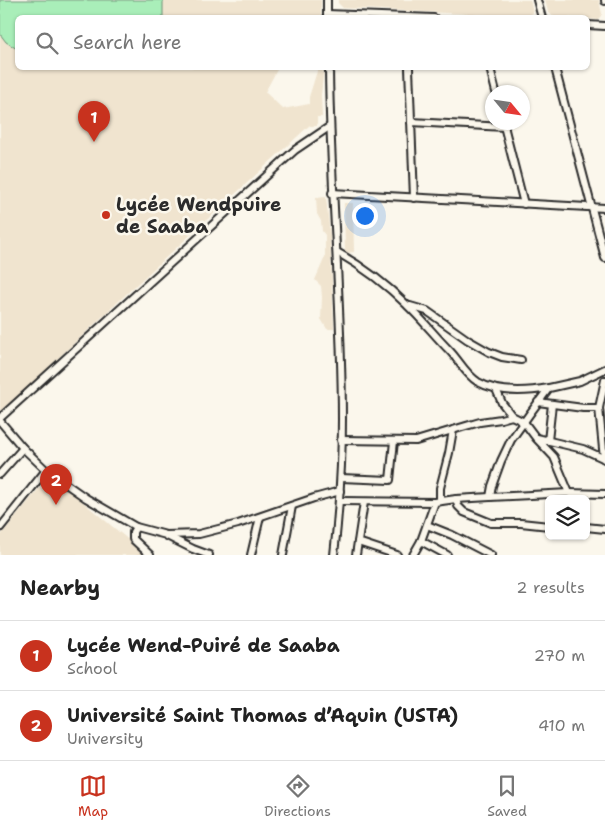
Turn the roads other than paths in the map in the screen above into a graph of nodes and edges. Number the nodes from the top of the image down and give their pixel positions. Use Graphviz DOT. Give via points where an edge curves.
graph roads {
  1 [pos="327,0"];
  2 [pos="537,0"];
  3 [pos="327,15"];
  4 [pos="541,15"];
  5 [pos="590,25"];
  6 [pos="605,26"];
  7 [pos="329,70"];
  8 [pos="409,70"];
  9 [pos="490,70"];
  10 [pos="557,70"];
  11 [pos="494,85"];
  12 [pos="411,122"];
  13 [pos="485,124"];
  14 [pos="329,127"];
  15 [pos="505,130"];
  16 [pos="332,192"];
  17 [pos="414,198"];
  18 [pos="524,204"];
  19 [pos="592,207"];
  20 [pos="605,208"];
  21 [pos="337,252"];
  22 [pos="605,258"];
  23 [pos="408,306"];
  24 [pos="521,360"];
  25 [pos="605,369"];
  26 [pos="605,380"];
  27 [pos="549,388"];
  28 [pos="496,389"];
  29 [pos="538,402"];
  30 [pos="552,404"];
  31 [pos="599,408"];
  32 [pos="512,416"];
  33 [pos="0,420"];
  34 [pos="524,422"];
  35 [pos="453,430"];
  36 [pos="536,438"];
  37 [pos="342,440"];
  38 [pos="394,440"];
  39 [pos="548,441"];
  40 [pos="23,448"];
  41 [pos="604,459"];
  42 [pos="46,470"];
  43 [pos="0,474"];
  44 [pos="341,478"];
  45 [pos="340,491"];
  46 [pos="569,493"];
  47 [pos="605,494"];
  48 [pos="572,495"];
  49 [pos="490,497"];
  50 [pos="456,499"];
  51 [pos="340,500"];
  52 [pos="364,502"];
  53 [pos="437,502"];
  54 [pos="292,506"];
  55 [pos="260,517"];
  56 [pos="427,524"];
  57 [pos="1,526"];
  58 [pos="136,526"];
  59 [pos="545,526"];
  60 [pos="590,528"];
  61 [pos="605,528"];
  62 [pos="166,535"];
  63 [pos="421,541"];
  64 [pos="358,542"];
  65 [pos="150,555"];
  66 [pos="209,555"];
  67 [pos="251,555"];
  68 [pos="283,555"];
  69 [pos="334,555"];
  70 [pos="356,555"];
  71 [pos="397,555"];
  72 [pos="413,555"];
  73 [pos="447,555"];
  74 [pos="491,555"];
  1 -- 3 [label="street"];
  2 -- 4 [label="street"];
  5 -- 6 [label="street"];
  7 -- 14 [label="street"];
  8 -- 12 [label="street"];
  9 -- 11 [label="street"];
  10 -- 19 [label="street"];
  12 -- 13 [label="street"];
  12 -- 17 [label="street"];
  14 -- 16 [label="street"];
  14 -- 33 [label="street" via="294,150"];
  15 -- 18 [label="street"];
  16 -- 17 [label="street"];
  16 -- 21 [label="street"];
  17 -- 18 [label="street"];
  18 -- 19 [label="street"];
  19 -- 20 [label="street"];
  19 -- 22 [label="street"];
  21 -- 23 [label="street" via="372,274"];
  21 -- 37 [label="street"];
  23 -- 24 [label="street" via="427,310 489,352"];
  23 -- 28 [label="street" via="470,376"];
  25 -- 27 [label="street" via="580,381"];
  26 -- 31 [label="street"];
  27 -- 28 [label="street"];
  27 -- 29 [label="street"];
  28 -- 32 [label="street"];
  29 -- 30 [label="street"];
  29 -- 34 [label="street"];
  30 -- 31 [label="street"];
  30 -- 39 [label="street"];
  31 -- 41 [label="street"];
  32 -- 34 [label="street"];
  32 -- 35 [label="street"];
  33 -- 40 [label="street"];
  34 -- 36 [label="street"];
  34 -- 49 [label="street" via="500,461"];
  35 -- 38 [label="street" via="416,441"];
  35 -- 53 [label="street"];
  36 -- 39 [label="street"];
  36 -- 46 [label="street" via="554,457"];
  37 -- 38 [label="street"];
  37 -- 44 [label="street"];
  38 -- 44 [label="street" via="390,480"];
  39 -- 41 [label="street" via="582,449"];
  40 -- 42 [label="street"];
  40 -- 43 [label="street"];
  42 -- 57 [label="street"];
  42 -- 58 [label="street" via="86,498"];
  44 -- 45 [label="street"];
  45 -- 51 [label="street"];
  45 -- 54 [label="street"];
  46 -- 47 [label="street"];
  46 -- 48 [label="street"];
  46 -- 49 [label="street"];
  49 -- 50 [label="street"];
  50 -- 53 [label="street"];
  50 -- 59 [label="street" via="464,512 491,523"];
  51 -- 52 [label="street"];
  51 -- 69 [label="street"];
  52 -- 53 [label="street"];
  52 -- 64 [label="street"];
  53 -- 56 [label="street"];
  54 -- 55 [label="street"];
  54 -- 68 [label="street"];
  55 -- 62 [label="street" via="198,534"];
  55 -- 67 [label="street"];
  56 -- 63 [label="street"];
  56 -- 74 [label="street"];
  58 -- 62 [label="street"];
  58 -- 65 [label="street" via="133,539"];
  60 -- 61 [label="street"];
  62 -- 66 [label="street"];
  63 -- 72 [label="street"];
  63 -- 73 [label="street"];
  64 -- 70 [label="street"];
  64 -- 71 [label="street"];
}
